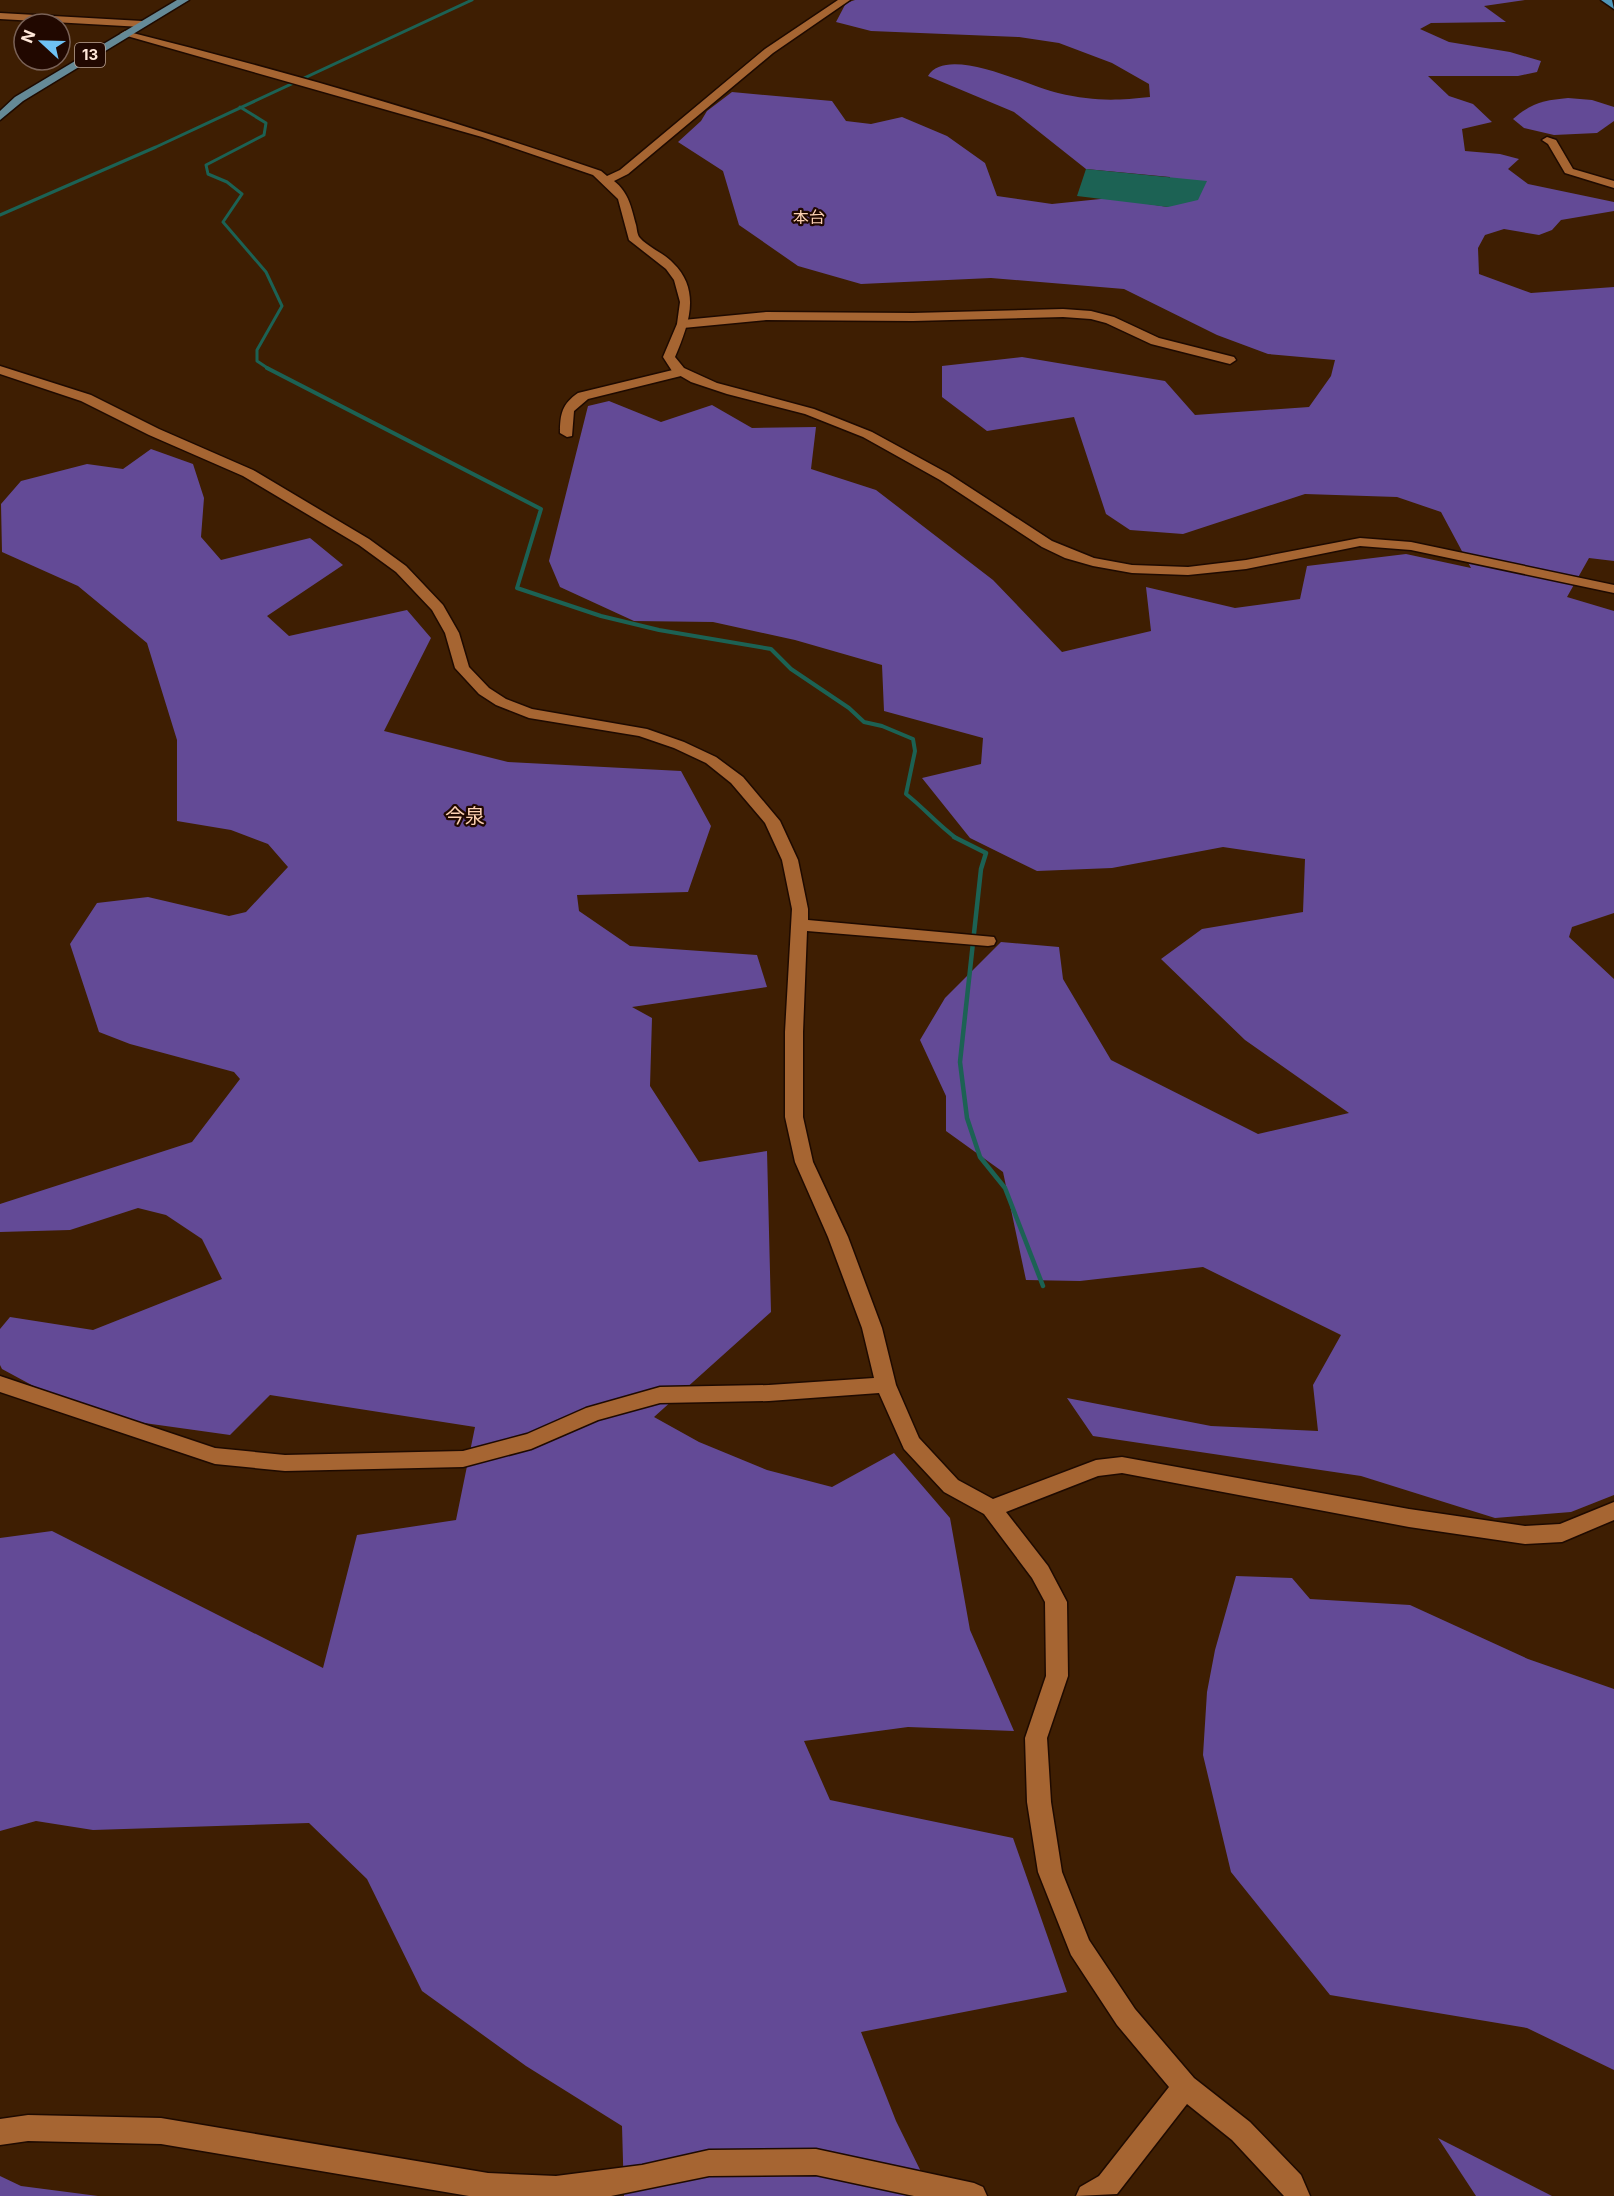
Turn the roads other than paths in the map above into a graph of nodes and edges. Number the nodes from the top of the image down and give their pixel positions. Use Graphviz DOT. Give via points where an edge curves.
graph roads {
  1 [pos="184,0"];
  2 [pos="845,0"];
  3 [pos="1606,0"];
  4 [pos="1614,6"];
  5 [pos="0,16"];
  6 [pos="142,24"];
  7 [pos="125,34"];
  8 [pos="0,117"];
  9 [pos="1547,140"];
  10 [pos="607,180"];
  11 [pos="1614,185"];
  12 [pos="683,324"];
  13 [pos="1230,360"];
  14 [pos="0,370"];
  15 [pos="681,372"];
  16 [pos="567,433"];
  17 [pos="1614,589"];
  18 [pos="800,924"];
  19 [pos="988,941"];
  20 [pos="0,1384"];
  21 [pos="886,1385"];
  22 [pos="991,1508"];
  23 [pos="1614,1511"];
  24 [pos="1185,2087"];
  25 [pos="0,2132"];
  26 [pos="521,2192"];
  27 [pos="974,2196"];
  28 [pos="1089,2196"];
  29 [pos="1297,2196"];
  1 -- 6 [label="main road, 13"];
  2 -- 10 [label="street" via="769,51 624,172"];
  3 -- 4 [label="highway"];
  5 -- 6 [label="street"];
  6 -- 7 [label="main road, 13"];
  7 -- 8 [label="main road, 13" via="19,99"];
  7 -- 10 [label="street" via="507,141"];
  9 -- 11 [label="street" via="1569,171"];
  10 -- 12 [label="street" via="620,191 633,238 670,266 680,280 686,302"];
  12 -- 13 [label="street" via="766,316 1063,313 1110,320 1155,341"];
  12 -- 15 [label="street" via="669,357"];
  14 -- 18 [label="street" via="86,398 248,473 364,542 401,569 438,608 452,633 462,668 501,702 530,713 642,732 711,760 762,806 779,833 790,860"];
  15 -- 16 [label="street" via="583,396 569,404"];
  15 -- 17 [label="street" via="866,433 974,495 1040,539 1070,555 1091,560 1133,569 1209,570 1360,542 1383,542"];
  18 -- 19 [label="street"];
  18 -- 21 [label="street" via="794,1117 804,1162 838,1237 872,1328"];
  20 -- 21 [label="street" via="215,1456 285,1463 463,1459 531,1441 593,1414 660,1395"];
  21 -- 22 [label="street" via="911,1443 951,1486"];
  22 -- 23 [label="street" via="1096,1468 1122,1465 1525,1536 1562,1533"];
  22 -- 24 [label="street" via="1040,1572 1056,1602 1057,1676 1036,1738 1039,1802 1050,1872 1080,1947 1126,2017"];
  24 -- 28 [label="street" via="1108,2185"];
  24 -- 29 [label="street" via="1240,2132 1292,2184"];
  25 -- 26 [label="street" via="28,2128 161,2131"];
  26 -- 27 [label="street" via="593,2186 709,2163 816,2162"];
}
